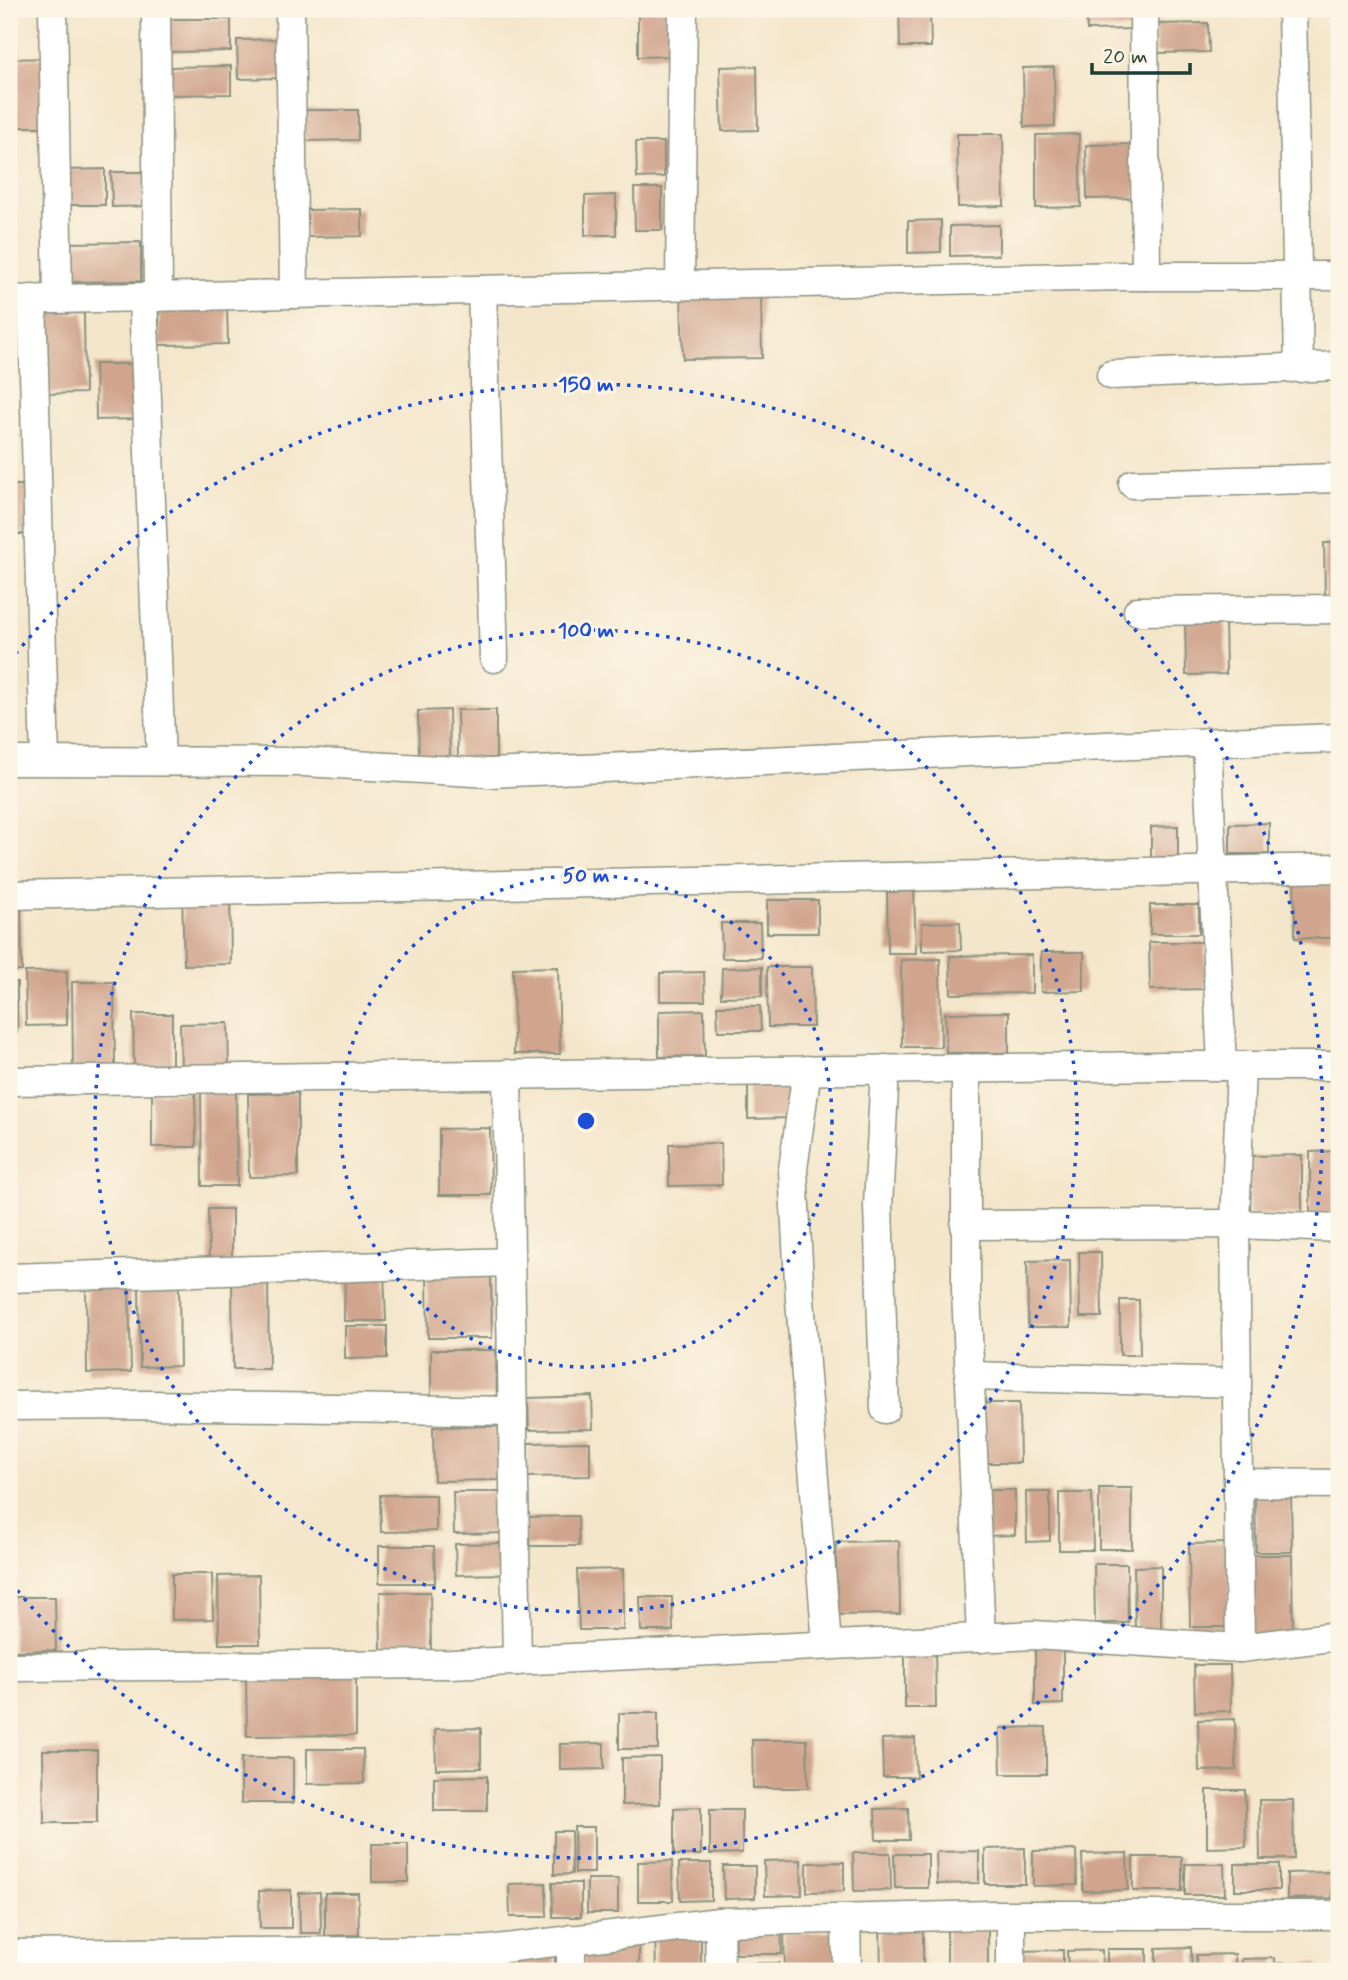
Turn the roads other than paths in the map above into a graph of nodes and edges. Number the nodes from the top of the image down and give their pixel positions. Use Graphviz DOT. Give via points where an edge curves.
graph roads {
  1 [pos="54,9"];
  2 [pos="156,9"];
  3 [pos="290,9"];
  4 [pos="683,9"];
  5 [pos="1144,9"];
  6 [pos="1292,9"];
  7 [pos="1146,276"];
  8 [pos="1297,276"];
  9 [pos="1339,276"];
  10 [pos="680,285"];
  11 [pos="482,290"];
  12 [pos="295,294"];
  13 [pos="150,297"];
  14 [pos="33,299"];
  15 [pos="1339,366"];
  16 [pos="1299,368"];
  17 [pos="1111,375"];
  18 [pos="1339,478"];
  19 [pos="1133,484"];
  20 [pos="1339,609"];
  21 [pos="1138,611"];
  22 [pos="494,658"];
  23 [pos="1339,738"];
  24 [pos="1208,743"];
  25 [pos="45,760"];
  26 [pos="9,761"];
  27 [pos="161,761"];
  28 [pos="1339,868"];
  29 [pos="1213,871"];
  30 [pos="9,895"];
  31 [pos="1231,1066"];
  32 [pos="1339,1066"];
  33 [pos="966,1068"];
  34 [pos="886,1069"];
  35 [pos="807,1070"];
  36 [pos="507,1074"];
  37 [pos="9,1081"];
  38 [pos="1236,1224"];
  39 [pos="965,1225"];
  40 [pos="1339,1228"];
  41 [pos="510,1262"];
  42 [pos="9,1278"];
  43 [pos="969,1376"];
  44 [pos="1237,1383"];
  45 [pos="9,1406"];
  46 [pos="885,1409"];
  47 [pos="513,1411"];
  48 [pos="1238,1483"];
  49 [pos="1339,1484"];
  50 [pos="1339,1636"];
  51 [pos="981,1638"];
  52 [pos="827,1645"];
  53 [pos="1240,1648"];
  54 [pos="517,1661"];
  55 [pos="9,1667"];
  56 [pos="1339,1915"];
  57 [pos="1011,1916"];
  58 [pos="846,1919"];
  59 [pos="719,1922"];
  60 [pos="571,1940"];
  61 [pos="9,1954"];
  62 [pos="571,1971"];
  63 [pos="720,1971"];
  64 [pos="847,1971"];
  65 [pos="1011,1971"];
  1 -- 14 [label="street"];
  2 -- 13 [label="street"];
  3 -- 12 [label="street"];
  4 -- 10 [label="street"];
  5 -- 7 [label="street"];
  6 -- 8 [label="street"];
  7 -- 8 [label="street"];
  7 -- 10 [label="street"];
  8 -- 9 [label="street"];
  8 -- 16 [label="street"];
  10 -- 11 [label="street"];
  11 -- 12 [label="street"];
  11 -- 22 [label="street"];
  12 -- 13 [label="street"];
  13 -- 14 [label="street"];
  13 -- 27 [label="street"];
  14 -- 25 [label="street"];
  15 -- 16 [label="street"];
  16 -- 17 [label="street"];
  18 -- 19 [label="street"];
  20 -- 21 [label="street"];
  23 -- 24 [label="street"];
  24 -- 27 [label="street" via="490,773 304,762"];
  24 -- 29 [label="street"];
  25 -- 26 [label="street"];
  25 -- 27 [label="street"];
  28 -- 29 [label="street"];
  29 -- 30 [label="street"];
  29 -- 31 [label="street"];
  31 -- 32 [label="street"];
  31 -- 33 [label="street"];
  31 -- 38 [label="street"];
  33 -- 34 [label="street"];
  33 -- 39 [label="street"];
  34 -- 35 [label="street"];
  34 -- 46 [label="street" via="878,1206"];
  35 -- 36 [label="street"];
  35 -- 52 [label="street" via="793,1169"];
  36 -- 37 [label="street"];
  36 -- 41 [label="street"];
  38 -- 39 [label="street"];
  38 -- 40 [label="street"];
  38 -- 44 [label="street"];
  39 -- 43 [label="street"];
  41 -- 42 [label="street"];
  41 -- 47 [label="street"];
  43 -- 44 [label="street"];
  43 -- 51 [label="street"];
  44 -- 48 [label="street"];
  45 -- 47 [label="street"];
  47 -- 54 [label="street"];
  48 -- 49 [label="street"];
  48 -- 53 [label="street"];
  50 -- 53 [label="street"];
  51 -- 52 [label="street"];
  51 -- 53 [label="street" via="1034,1635"];
  52 -- 54 [label="street"];
  54 -- 55 [label="street"];
  56 -- 57 [label="street"];
  57 -- 58 [label="street"];
  57 -- 65 [label="street"];
  58 -- 59 [label="street"];
  58 -- 64 [label="street"];
  59 -- 60 [label="street"];
  59 -- 63 [label="street"];
  60 -- 61 [label="street" via="489,1950"];
  60 -- 62 [label="street"];
}
